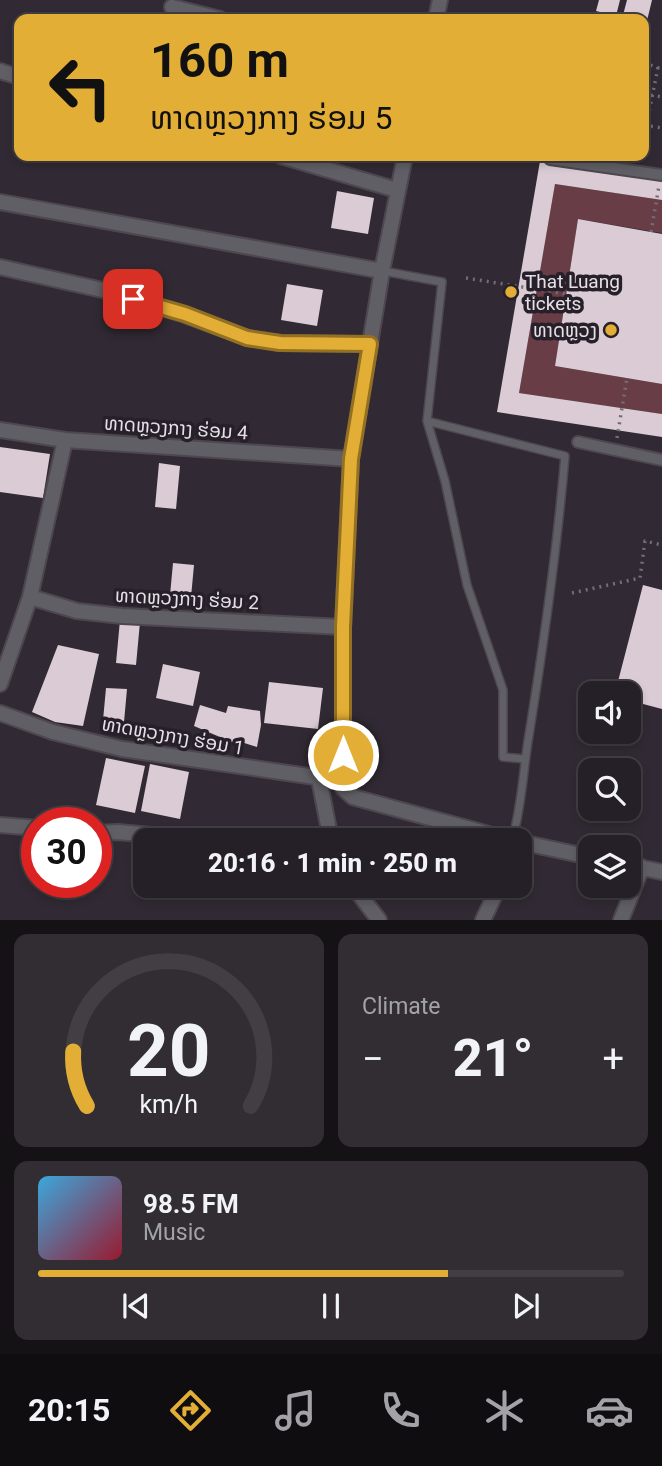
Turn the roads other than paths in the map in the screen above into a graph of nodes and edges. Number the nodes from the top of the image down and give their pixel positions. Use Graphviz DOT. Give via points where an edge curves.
graph roads {
  1 [pos="172,9"];
  2 [pos="196,14"];
  3 [pos="298,161"];
  4 [pos="404,161"];
  5 [pos="564,161"];
  6 [pos="662,175"];
  7 [pos="397,190"];
  8 [pos="0,202"];
  9 [pos="0,267"];
  10 [pos="382,271"];
  11 [pos="370,344"];
  12 [pos="427,421"];
  13 [pos="0,430"];
  14 [pos="65,440"];
  15 [pos="578,442"];
  16 [pos="351,459"];
  17 [pos="662,460"];
  18 [pos="30,597"];
  19 [pos="343,627"];
  20 [pos="0,684"];
  21 [pos="0,713"];
  22 [pos="525,759"];
  23 [pos="319,779"];
  24 [pos="343,781"];
  25 [pos="0,825"];
  26 [pos="21,827"];
  27 [pos="329,828"];
  28 [pos="468,828"];
  29 [pos="515,828"];
  30 [pos="133,832"];
  31 [pos="112,833"];
  32 [pos="532,845"];
  33 [pos="578,855"];
  34 [pos="641,867"];
  35 [pos="662,872"];
  36 [pos="362,898"];
  37 [pos="493,898"];
  38 [pos="627,898"];
  39 [pos="379,920"];
  40 [pos="483,920"];
  41 [pos="621,920"];
  1 -- 2 [label="street"];
  3 -- 7 [label="street"];
  4 -- 7 [label="street"];
  5 -- 6 [label="street"];
  7 -- 10 [label="street"];
  8 -- 10 [label="street"];
  9 -- 11 [label="street" via="107,291 247,338"];
  10 -- 11 [label="street"];
  10 -- 12 [label="lane" via="443,282"];
  11 -- 16 [label="street"];
  12 -- 22 [label="lane" via="467,585 503,690 503,757"];
  12 -- 22 [label="lane" via="565,456 546,632"];
  13 -- 14 [label="street, ທາດຫຼວງກາງ ຮ່ອມ 4"];
  14 -- 16 [label="street, ທາດຫຼວງກາງ ຮ່ອມ 4"];
  14 -- 18 [label="street"];
  15 -- 17 [label="street"];
  16 -- 19 [label="street"];
  18 -- 19 [label="street, ທາດຫຼວງກາງ ຮ່ອມ 2" via="77,611"];
  18 -- 20 [label="street"];
  19 -- 24 [label="street"];
  21 -- 23 [label="street, ທາດຫຼວງກາງ ຮ່ອມ 1" via="122,749"];
  22 -- 29 [label="lane"];
  23 -- 24 [label="street, ທາດຫຼວງກາງ ຮ່ອມ 1"];
  23 -- 27 [label="street"];
  24 -- 28 [label="street" via="343,788 353,796"];
  25 -- 26 [label="street"];
  30 -- 31 [label="street"];
  32 -- 33 [label="street"];
  34 -- 35 [label="street"];
  36 -- 39 [label="street"];
  37 -- 40 [label="street"];
  38 -- 41 [label="street"];
}
